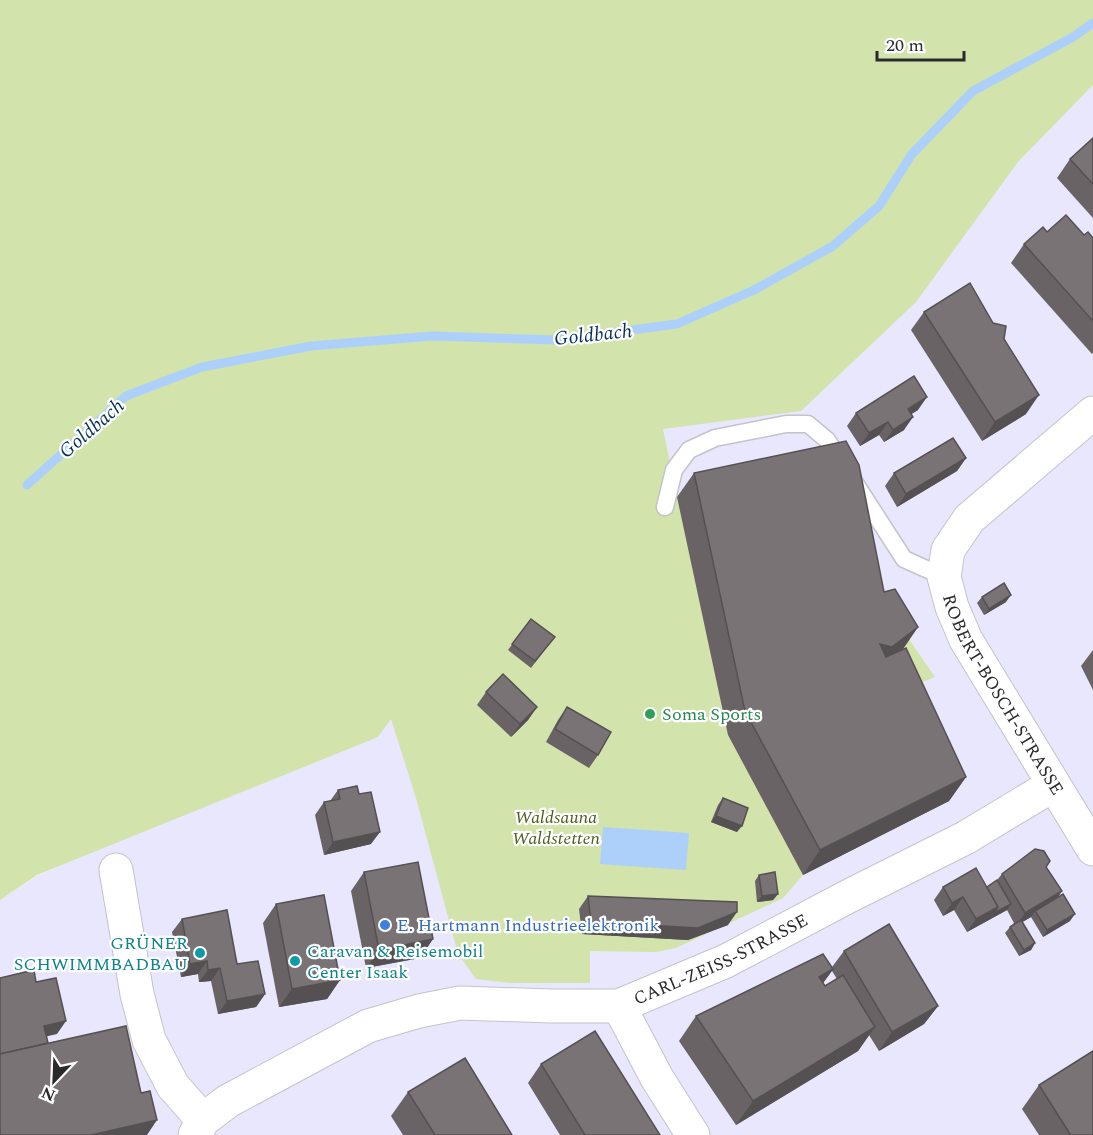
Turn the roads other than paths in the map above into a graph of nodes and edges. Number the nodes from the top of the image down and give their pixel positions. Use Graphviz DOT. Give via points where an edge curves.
graph roads {
  1 [pos="1093,413"];
  2 [pos="665,507"];
  3 [pos="944,577"];
  4 [pos="1053,785"];
  5 [pos="1093,849"];
  6 [pos="116,870"];
  7 [pos="619,1006"];
  8 [pos="199,1128"];
  9 [pos="693,1135"];
  1 -- 3 [label="street, ROBERT-BOSCH-STRASSE" via="969,519 948,550"];
  2 -- 3 [label="lane" via="674,470 689,450 715,438 786,424 808,424 827,440 904,559"];
  3 -- 4 [label="street, ROBERT-BOSCH-STRASSE" via="966,640"];
  4 -- 5 [label="street, ROBERT-BOSCH-STRASSE"];
  4 -- 7 [label="street, CARL-ZEISS-STRASSE" via="965,837 726,961"];
  6 -- 8 [label="street, CARL-ZEISS-STRASSE" via="137,994 149,1040"];
  7 -- 8 [label="street, CARL-ZEISS-STRASSE" via="460,1002 419,1011 368,1026 228,1101"];
  7 -- 9 [label="street"];
}
